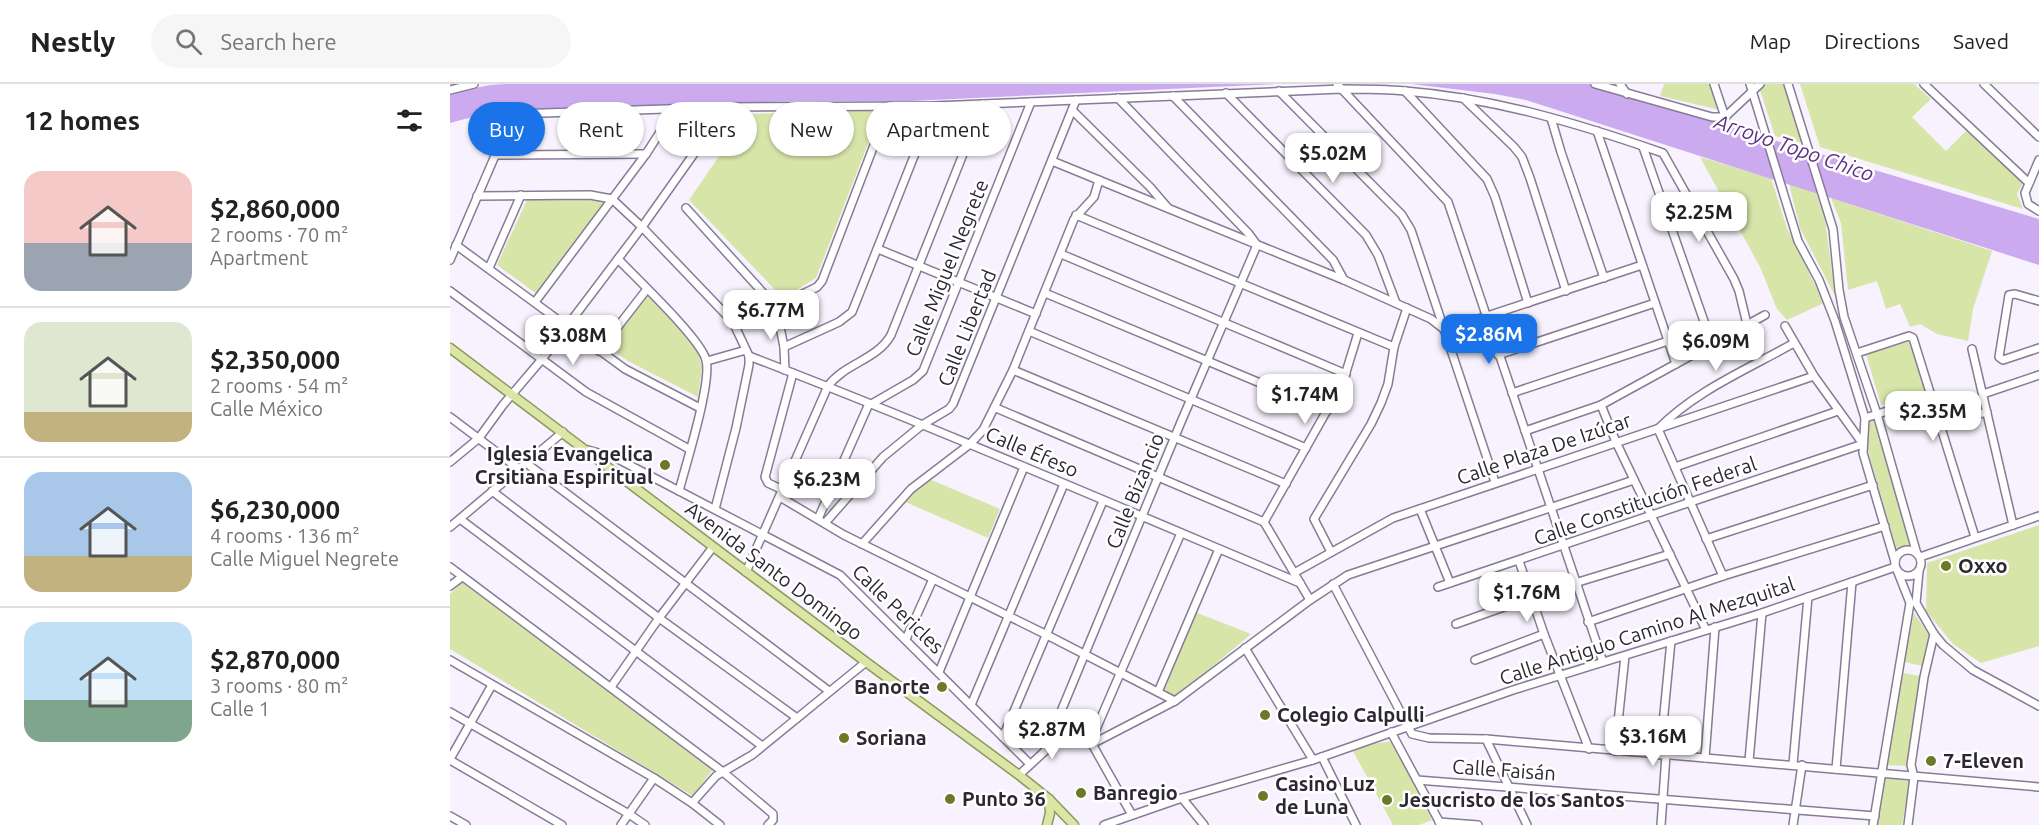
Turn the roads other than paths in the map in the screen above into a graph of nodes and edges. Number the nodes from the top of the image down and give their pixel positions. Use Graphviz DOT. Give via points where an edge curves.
graph roads {
  1 [pos="474,84"];
  2 [pos="1595,84"];
  3 [pos="1620,84"];
  4 [pos="1714,84"];
  5 [pos="1760,84"];
  6 [pos="1788,84"];
  7 [pos="1924,84"];
  8 [pos="1984,84"];
  9 [pos="1339,86"];
  10 [pos="1751,88"];
  11 [pos="450,90"];
  12 [pos="1279,91"];
  13 [pos="1405,91"];
  14 [pos="1226,93"];
  15 [pos="1627,94"];
  16 [pos="1173,96"];
  17 [pos="1118,98"];
  18 [pos="1463,98"];
  19 [pos="1076,100"];
  20 [pos="1031,102"];
  21 [pos="1011,103"];
  22 [pos="866,106"];
  23 [pos="757,107"];
  24 [pos="656,109"];
  25 [pos="1072,110"];
  26 [pos="545,112"];
  27 [pos="1725,117"];
  28 [pos="1551,118"];
  29 [pos="1597,131"];
  30 [pos="2039,137"];
  31 [pos="656,138"];
  32 [pos="1643,147"];
  33 [pos="646,154"];
  34 [pos="545,155"];
  35 [pos="495,156"];
  36 [pos="692,156"];
  37 [pos="870,156"];
  38 [pos="914,156"];
  39 [pos="962,156"];
  40 [pos="1052,160"];
  41 [pos="2039,160"];
  42 [pos="1100,180"];
  43 [pos="2029,183"];
  44 [pos="521,195"];
  45 [pos="477,196"];
  46 [pos="612,199"];
  47 [pos="686,208"];
  48 [pos="1170,210"];
  49 [pos="2039,211"];
  50 [pos="1076,215"];
  51 [pos="642,227"];
  52 [pos="456,245"];
  53 [pos="1257,245"];
  54 [pos="878,249"];
  55 [pos="1061,254"];
  56 [pos="618,259"];
  57 [pos="450,260"];
  58 [pos="1642,265"];
  59 [pos="918,266"];
  60 [pos="489,268"];
  61 [pos="1604,278"];
  62 [pos="1344,280"];
  63 [pos="958,283"];
  64 [pos="1240,284"];
  65 [pos="647,288"];
  66 [pos="450,291"];
  67 [pos="1566,291"];
  68 [pos="1045,294"];
  69 [pos="997,298"];
  70 [pos="2039,301"];
  71 [pos="535,302"];
  72 [pos="1396,303"];
  73 [pos="1528,303"];
  74 [pos="1655,303"];
  75 [pos="776,308"];
  76 [pos="1407,308"];
  77 [pos="1036,314"];
  78 [pos="1765,315"];
  79 [pos="1485,318"];
  80 [pos="1223,323"];
  81 [pos="1747,324"];
  82 [pos="1785,326"];
  83 [pos="567,327"];
  84 [pos="1444,330"];
  85 [pos="1029,331"];
  86 [pos="1358,333"];
  87 [pos="1668,341"];
  88 [pos="1794,343"];
  89 [pos="1712,344"];
  90 [pos="784,346"];
  91 [pos="1394,347"];
  92 [pos="450,348"];
  93 [pos="2039,348"];
  94 [pos="1972,349"];
  95 [pos="599,351"];
  96 [pos="747,353"];
  97 [pos="1857,353"];
  98 [pos="1498,355"];
  99 [pos="543,358"];
  100 [pos="706,361"];
  101 [pos="1206,361"];
  102 [pos="1676,364"];
  103 [pos="1013,370"];
  104 [pos="789,371"];
  105 [pos="1346,374"];
  106 [pos="2039,375"];
  107 [pos="1814,376"];
  108 [pos="828,386"];
  109 [pos="1512,393"];
  110 [pos="1983,394"];
  111 [pos="513,395"];
  112 [pos="1932,396"];
  113 [pos="1190,399"];
  114 [pos="869,404"];
  115 [pos="1601,405"];
  116 [pos="700,408"];
  117 [pos="996,408"];
  118 [pos="1327,411"];
  119 [pos="1838,411"];
  120 [pos="1987,412"];
  121 [pos="1877,414"];
  122 [pos="450,417"];
  123 [pos="1865,418"];
  124 [pos="922,424"];
  125 [pos="1941,425"];
  126 [pos="1658,429"];
  127 [pos="1525,431"];
  128 [pos="563,432"];
  129 [pos="479,438"];
  130 [pos="1174,439"];
  131 [pos="1616,442"];
  132 [pos="970,444"];
  133 [pos="1863,444"];
  134 [pos="1306,448"];
  135 [pos="689,449"];
  136 [pos="588,450"];
  137 [pos="450,462"];
  138 [pos="526,464"];
  139 [pos="1024,467"];
  140 [pos="1675,467"];
  141 [pos="519,469"];
  142 [pos="1538,470"];
  143 [pos="1158,477"];
  144 [pos="1634,480"];
  145 [pos="1495,482"];
  146 [pos="1064,484"];
  147 [pos="1286,484"];
  148 [pos="1873,485"];
  149 [pos="492,491"];
  150 [pos="680,491"];
  151 [pos="781,494"];
  152 [pos="1103,501"];
  153 [pos="1690,503"];
  154 [pos="1551,508"];
  155 [pos="715,509"];
  156 [pos="1420,509"];
  157 [pos="1652,516"];
  158 [pos="2039,516"];
  159 [pos="1142,517"];
  160 [pos="460,519"];
  161 [pos="818,519"];
  162 [pos="1264,522"];
  163 [pos="825,523"];
  164 [pos="2013,525"];
  165 [pos="1885,526"];
  166 [pos="450,527"];
  167 [pos="1181,533"];
  168 [pos="762,535"];
  169 [pos="1975,537"];
  170 [pos="1706,540"];
  171 [pos="862,544"];
  172 [pos="1563,545"];
  173 [pos="713,547"];
  174 [pos="1435,547"];
  175 [pos="1219,549"];
  176 [pos="1331,552"];
  177 [pos="1670,554"];
  178 [pos="1918,556"];
  179 [pos="1519,561"];
  180 [pos="1896,566"];
  181 [pos="450,567"];
  182 [pos="746,572"];
  183 [pos="1918,572"];
  184 [pos="1294,573"];
  185 [pos="1724,576"];
  186 [pos="462,577"];
  187 [pos="933,579"];
  188 [pos="1852,582"];
  189 [pos="686,583"];
  190 [pos="1300,583"];
  191 [pos="1450,583"];
  192 [pos="1575,583"];
  193 [pos="1333,584"];
  194 [pos="450,586"];
  195 [pos="1438,587"];
  196 [pos="1687,590"];
  197 [pos="1532,597"];
  198 [pos="1808,597"];
  199 [pos="970,598"];
  200 [pos="1310,600"];
  201 [pos="1913,603"];
  202 [pos="1762,613"];
  203 [pos="1009,617"];
  204 [pos="659,618"];
  205 [pos="1588,622"];
  206 [pos="1456,624"];
  207 [pos="1715,627"];
  208 [pos="1706,630"];
  209 [pos="1544,634"];
  210 [pos="1934,634"];
  211 [pos="1047,635"];
  212 [pos="906,639"];
  213 [pos="1671,641"];
  214 [pos="1245,648"];
  215 [pos="636,651"];
  216 [pos="1084,654"];
  217 [pos="1625,656"];
  218 [pos="450,660"];
  219 [pos="1475,660"];
  220 [pos="866,662"];
  221 [pos="1603,662"];
  222 [pos="939,672"];
  223 [pos="1121,673"];
  224 [pos="1559,676"];
  225 [pos="492,685"];
  226 [pos="611,687"];
  227 [pos="829,691"];
  228 [pos="1158,692"];
  229 [pos="1175,701"];
  230 [pos="971,705"];
  231 [pos="2039,706"];
  232 [pos="450,712"];
  233 [pos="797,718"];
  234 [pos="470,723"];
  235 [pos="1408,727"];
  236 [pos="1391,732"];
  237 [pos="1003,737"];
  238 [pos="1486,739"];
  239 [pos="1091,743"];
  240 [pos="762,746"];
  241 [pos="1589,749"];
  242 [pos="1045,750"];
  243 [pos="1615,751"];
  244 [pos="1663,755"];
  245 [pos="1322,757"];
  246 [pos="1705,758"];
  247 [pos="450,760"];
  248 [pos="1313,760"];
  249 [pos="1749,761"];
  250 [pos="1030,764"];
  251 [pos="1793,764"];
  252 [pos="1802,765"];
  253 [pos="1836,769"];
  254 [pos="723,772"];
  255 [pos="1882,773"];
  256 [pos="1019,775"];
  257 [pos="1914,777"];
  258 [pos="654,778"];
  259 [pos="1418,780"];
  260 [pos="2039,787"];
  261 [pos="1508,788"];
  262 [pos="1182,798"];
  263 [pos="1049,799"];
  264 [pos="1662,799"];
  265 [pos="692,803"];
  266 [pos="1795,810"];
  267 [pos="629,814"];
  268 [pos="1132,815"];
  269 [pos="450,816"];
  270 [pos="1875,816"];
  271 [pos="1353,824"];
  272 [pos="1440,824"];
  273 [pos="466,825"];
  274 [pos="562,825"];
  275 [pos="621,825"];
  276 [pos="645,825"];
  277 [pos="720,825"];
  278 [pos="768,825"];
  279 [pos="1047,825"];
  280 [pos="1074,825"];
  281 [pos="1104,825"];
  282 [pos="1204,825"];
  283 [pos="1478,825"];
  284 [pos="1527,825"];
  285 [pos="1660,825"];
  286 [pos="1792,825"];
  287 [pos="1873,825"];
  288 [pos="1908,825"];
  1 -- 11 [label="street"];
  2 -- 15 [label="street"];
  3 -- 15 [label="street"];
  4 -- 27 [label="street"];
  5 -- 10 [label="street"];
  6 -- 97 [label="street" via="1835,238 1842,306"];
  7 -- 43 [label="street"];
  8 -- 30 [label="street"];
  9 -- 12 [label="street"];
  9 -- 13 [label="street"];
  9 -- 79 [label="street" via="1448,202"];
  10 -- 27 [label="street"];
  10 -- 123 [label="street" via="1798,240 1831,307"];
  12 -- 14 [label="street"];
  12 -- 84 [label="street" via="1402,215 1416,243"];
  13 -- 18 [label="street"];
  13 -- 73 [label="street" via="1487,179"];
  14 -- 16 [label="street"];
  14 -- 72 [label="street" via="1366,235"];
  15 -- 27 [label="street"];
  16 -- 17 [label="street"];
  16 -- 62 [label="street" via="1333,260"];
  17 -- 19 [label="street"];
  17 -- 53 [label="street"];
  18 -- 28 [label="street"];
  18 -- 67 [label="street" via="1522,157"];
  19 -- 20 [label="street"];
  19 -- 25 [label="street, Calle Libertad"];
  20 -- 21 [label="street"];
  20 -- 63 [label="street, Calle Miguel Negrete"];
  22 -- 23 [label="street"];
  24 -- 26 [label="street"];
  25 -- 40 [label="street, Calle Libertad"];
  25 -- 48 [label="street"];
  28 -- 29 [label="street"];
  28 -- 61 [label="street"];
  29 -- 32 [label="street"];
  29 -- 58 [label="street"];
  31 -- 33 [label="street"];
  32 -- 81 [label="street" via="1664,154 1734,279"];
  32 -- 89 [label="street"];
  33 -- 34 [label="street"];
  33 -- 46 [label="street"];
  35 -- 45 [label="street"];
  36 -- 51 [label="street"];
  37 -- 75 [label="street" via="822,282"];
  38 -- 54 [label="street"];
  39 -- 59 [label="street"];
  40 -- 42 [label="street"];
  40 -- 69 [label="street, Calle Libertad"];
  41 -- 43 [label="street"];
  42 -- 48 [label="street"];
  42 -- 50 [label="street" via="1094,197"];
  43 -- 49 [label="street" via="2025,200"];
  44 -- 45 [label="street"];
  44 -- 46 [label="street" via="590,195"];
  44 -- 60 [label="street"];
  45 -- 52 [label="street"];
  46 -- 51 [label="street"];
  46 -- 71 [label="street"];
  47 -- 75 [label="street"];
  48 -- 53 [label="street"];
  50 -- 55 [label="street"];
  50 -- 64 [label="street"];
  51 -- 56 [label="street"];
  51 -- 96 [label="street" via="733,322"];
  52 -- 57 [label="street"];
  52 -- 60 [label="street"];
  53 -- 62 [label="street"];
  53 -- 64 [label="street, Calle Bizancio"];
  54 -- 59 [label="street"];
  54 -- 90 [label="street" via="847,317"];
  55 -- 68 [label="street"];
  55 -- 80 [label="street"];
  56 -- 65 [label="street"];
  56 -- 83 [label="street"];
  58 -- 61 [label="street"];
  58 -- 74 [label="street"];
  59 -- 63 [label="street"];
  59 -- 108 [label="street" via="888,340 874,353 844,369"];
  60 -- 71 [label="street"];
  61 -- 67 [label="street"];
  62 -- 72 [label="street"];
  63 -- 69 [label="street"];
  63 -- 114 [label="street, Calle Miguel Negrete" via="923,371"];
  64 -- 80 [label="street, Calle Bizancio"];
  64 -- 86 [label="street"];
  65 -- 95 [label="street"];
  65 -- 100 [label="street" via="694,339"];
  66 -- 99 [label="street"];
  67 -- 73 [label="street"];
  68 -- 77 [label="street"];
  68 -- 101 [label="street"];
  69 -- 77 [label="street"];
  69 -- 124 [label="street, Calle Libertad" via="953,404"];
  70 -- 93 [label="street" via="2009,295 1999,357 2003,360"];
  71 -- 83 [label="street"];
  72 -- 76 [label="street"];
  73 -- 79 [label="street"];
  74 -- 87 [label="street"];
  74 -- 98 [label="street"];
  75 -- 90 [label="street"];
  76 -- 84 [label="street"];
  76 -- 91 [label="street"];
  77 -- 85 [label="street"];
  78 -- 81 [label="street"];
  79 -- 84 [label="street"];
  79 -- 98 [label="street"];
  80 -- 101 [label="street, Calle Bizancio"];
  80 -- 105 [label="street"];
  81 -- 89 [label="street"];
  82 -- 88 [label="street"];
  83 -- 95 [label="street"];
  83 -- 99 [label="street"];
  84 -- 145 [label="street"];
  85 -- 103 [label="street"];
  85 -- 113 [label="street"];
  86 -- 91 [label="street"];
  86 -- 105 [label="street"];
  87 -- 102 [label="street"];
  87 -- 109 [label="street"];
  88 -- 107 [label="street"];
  88 -- 126 [label="street" via="1700,395 1675,411"];
  89 -- 102 [label="street"];
  90 -- 104 [label="street"];
  91 -- 176 [label="street" via="1388,384 1376,414 1314,519"];
  92 -- 111 [label="main road, Avenida Santo Domingo"];
  94 -- 110 [label="street"];
  95 -- 116 [label="street"];
  96 -- 100 [label="street"];
  96 -- 104 [label="street, Calle Éfeso"];
  96 -- 155 [label="street" via="745,393"];
  97 -- 112 [label="street" via="1912,337"];
  97 -- 121 [label="street"];
  98 -- 109 [label="street"];
  99 -- 111 [label="street"];
  99 -- 135 [label="street" via="601,401"];
  100 -- 116 [label="street"];
  101 -- 113 [label="street, Calle Bizancio"];
  101 -- 118 [label="street"];
  102 -- 115 [label="street"];
  103 -- 117 [label="street"];
  103 -- 130 [label="street"];
  104 -- 108 [label="street, Calle Éfeso"];
  104 -- 151 [label="street" via="765,477"];
  105 -- 118 [label="street"];
  106 -- 110 [label="street"];
  107 -- 119 [label="street"];
  107 -- 126 [label="street, Calle Plaza De Izúcar"];
  108 -- 114 [label="street, Calle Éfeso"];
  108 -- 151 [label="street"];
  109 -- 127 [label="street"];
  110 -- 120 [label="street"];
  111 -- 128 [label="main road, Avenida Santo Domingo"];
  111 -- 129 [label="street"];
  112 -- 121 [label="street"];
  112 -- 125 [label="street"];
  113 -- 130 [label="street, Calle Bizancio"];
  113 -- 134 [label="street"];
  114 -- 124 [label="street, Calle Éfeso"];
  114 -- 161 [label="street"];
  115 -- 127 [label="street"];
  115 -- 131 [label="street"];
  116 -- 135 [label="street"];
  117 -- 132 [label="street"];
  117 -- 143 [label="street"];
  118 -- 134 [label="street"];
  119 -- 133 [label="street"];
  119 -- 140 [label="street"];
  120 -- 125 [label="street"];
  120 -- 164 [label="street"];
  121 -- 123 [label="street"];
  121 -- 178 [label="street"];
  122 -- 129 [label="street"];
  123 -- 133 [label="street"];
  124 -- 132 [label="street, Calle Éfeso"];
  124 -- 163 [label="street, Calle Libertad" via="883,457"];
  125 -- 169 [label="street"];
  126 -- 131 [label="street, Calle Plaza De Izúcar"];
  126 -- 140 [label="street"];
  127 -- 142 [label="street"];
  128 -- 136 [label="main road, Avenida Santo Domingo"];
  128 -- 138 [label="street"];
  129 -- 137 [label="street"];
  129 -- 141 [label="street"];
  130 -- 143 [label="street, Calle Bizancio"];
  130 -- 147 [label="street"];
  131 -- 142 [label="street, Calle Plaza De Izúcar"];
  131 -- 144 [label="street"];
  132 -- 139 [label="street, Calle Éfeso"];
  132 -- 171 [label="street" via="911,489"];
  133 -- 148 [label="street"];
  133 -- 153 [label="street, Calle Constitución Federal"];
  134 -- 147 [label="street"];
  135 -- 150 [label="street"];
  136 -- 150 [label="street, Calle Pericles" via="616,458"];
  136 -- 173 [label="main road, Avenida Santo Domingo"];
  138 -- 141 [label="street"];
  138 -- 189 [label="street"];
  139 -- 146 [label="street, Calle Éfeso"];
  139 -- 199 [label="street"];
  140 -- 153 [label="street"];
  141 -- 149 [label="street"];
  142 -- 145 [label="street, Calle Plaza De Izúcar"];
  142 -- 154 [label="street"];
  143 -- 159 [label="street, Calle Bizancio"];
  143 -- 162 [label="street"];
  144 -- 154 [label="street"];
  144 -- 157 [label="street"];
  145 -- 156 [label="street, Calle Plaza De Izúcar"];
  146 -- 152 [label="street, Calle Éfeso"];
  146 -- 203 [label="street"];
  147 -- 162 [label="street"];
  148 -- 165 [label="street"];
  148 -- 170 [label="street"];
  149 -- 160 [label="street"];
  149 -- 204 [label="street"];
  150 -- 155 [label="street, Calle Pericles"];
  151 -- 161 [label="street"];
  151 -- 168 [label="street"];
  152 -- 159 [label="street, Calle Éfeso"];
  152 -- 211 [label="street"];
  153 -- 157 [label="street, Calle Constitución Federal"];
  153 -- 170 [label="street"];
  154 -- 172 [label="street"];
  154 -- 174 [label="street"];
  155 -- 168 [label="street, Calle Pericles"];
  156 -- 174 [label="street"];
  156 -- 176 [label="street, Calle Plaza De Izúcar" via="1387,520"];
  157 -- 172 [label="street, Calle Constitución Federal"];
  157 -- 177 [label="street"];
  158 -- 164 [label="street"];
  159 -- 167 [label="street, Calle Éfeso"];
  159 -- 216 [label="street, Calle Bizancio"];
  160 -- 166 [label="street"];
  160 -- 215 [label="street"];
  161 -- 163 [label="street"];
  162 -- 184 [label="street"];
  163 -- 171 [label="street"];
  164 -- 169 [label="street"];
  165 -- 180 [label="street"];
  165 -- 185 [label="street"];
  167 -- 175 [label="street, Calle Éfeso"];
  167 -- 223 [label="street"];
  168 -- 182 [label="street"];
  168 -- 212 [label="street, Calle Pericles" via="840,575"];
  169 -- 178 [label="street"];
  170 -- 185 [label="street"];
  171 -- 187 [label="street"];
  172 -- 179 [label="street, Calle Constitución Federal"];
  172 -- 192 [label="street"];
  173 -- 182 [label="main road, Avenida Santo Domingo"];
  173 -- 189 [label="street"];
  174 -- 191 [label="street"];
  174 -- 193 [label="street" via="1348,574"];
  175 -- 190 [label="street, Calle Éfeso"];
  175 -- 228 [label="street"];
  176 -- 184 [label="street, Calle Plaza De Izúcar"];
  177 -- 192 [label="street"];
  177 -- 196 [label="street"];
  178 -- 180 [label="street" via="1910,550 1902,552"];
  178 -- 183 [label="street"];
  179 -- 191 [label="street, Calle Constitución Federal"];
  179 -- 197 [label="street"];
  180 -- 183 [label="street" via="1909,577"];
  180 -- 188 [label="street, Calle Antiguo Camino Al Mezquital"];
  180 -- 201 [label="street"];
  181 -- 186 [label="street"];
  182 -- 220 [label="main road, Avenida Santo Domingo"];
  183 -- 201 [label="street"];
  184 -- 190 [label="street"];
  185 -- 196 [label="street"];
  186 -- 194 [label="street"];
  186 -- 226 [label="street"];
  187 -- 199 [label="street"];
  187 -- 212 [label="street"];
  188 -- 198 [label="street, Calle Antiguo Camino Al Mezquital"];
  188 -- 253 [label="street"];
  189 -- 204 [label="street"];
  189 -- 227 [label="street"];
  190 -- 200 [label="street"];
  191 -- 195 [label="street, Calle Constitución Federal"];
  192 -- 205 [label="street"];
  193 -- 200 [label="street"];
  193 -- 235 [label="street"];
  196 -- 205 [label="street"];
  196 -- 208 [label="street"];
  197 -- 206 [label="street"];
  197 -- 209 [label="street"];
  198 -- 202 [label="street, Calle Antiguo Camino Al Mezquital"];
  198 -- 251 [label="street"];
  199 -- 203 [label="street"];
  199 -- 222 [label="street"];
  200 -- 214 [label="street"];
  201 -- 210 [label="street"];
  201 -- 255 [label="street"];
  202 -- 207 [label="street, Calle Antiguo Camino Al Mezquital"];
  202 -- 249 [label="street"];
  203 -- 211 [label="street"];
  203 -- 230 [label="street"];
  204 -- 215 [label="street"];
  204 -- 233 [label="street"];
  205 -- 221 [label="street"];
  207 -- 208 [label="street, Calle Antiguo Camino Al Mezquital"];
  207 -- 246 [label="street"];
  208 -- 213 [label="street, Calle Antiguo Camino Al Mezquital"];
  209 -- 219 [label="street"];
  209 -- 224 [label="street"];
  210 -- 231 [label="street" via="1973,670"];
  210 -- 257 [label="street" via="1911,765"];
  211 -- 216 [label="street"];
  211 -- 237 [label="street"];
  212 -- 222 [label="street, Calle Pericles"];
  213 -- 217 [label="street, Calle Antiguo Camino Al Mezquital"];
  213 -- 244 [label="street"];
  214 -- 229 [label="street"];
  214 -- 248 [label="street"];
  215 -- 226 [label="street"];
  215 -- 240 [label="street"];
  216 -- 223 [label="street"];
  216 -- 242 [label="street, Calle Bizancio"];
  217 -- 221 [label="street, Calle Antiguo Camino Al Mezquital"];
  217 -- 243 [label="street"];
  218 -- 225 [label="street"];
  220 -- 227 [label="street"];
  220 -- 256 [label="main road, Avenida Santo Domingo"];
  221 -- 224 [label="street, Calle Antiguo Camino Al Mezquital"];
  222 -- 230 [label="street, Calle Pericles"];
  223 -- 228 [label="street"];
  223 -- 239 [label="street"];
  224 -- 235 [label="street, Calle Antiguo Camino Al Mezquital"];
  224 -- 241 [label="street"];
  225 -- 234 [label="street"];
  225 -- 258 [label="street"];
  226 -- 254 [label="street"];
  227 -- 233 [label="street"];
  228 -- 229 [label="street"];
  229 -- 239 [label="street"];
  230 -- 237 [label="street, Calle Pericles"];
  232 -- 234 [label="street"];
  233 -- 240 [label="street"];
  234 -- 247 [label="street"];
  234 -- 267 [label="street"];
  235 -- 236 [label="street, Calle Antiguo Camino Al Mezquital"];
  235 -- 238 [label="street" via="1412,734 1429,738"];
  236 -- 245 [label="street, Calle Antiguo Camino Al Mezquital"];
  236 -- 259 [label="street"];
  237 -- 250 [label="street, Calle Pericles"];
  238 -- 241 [label="street"];
  238 -- 261 [label="street"];
  239 -- 242 [label="street" via="1080,729 1073,727"];
  239 -- 268 [label="street"];
  240 -- 254 [label="street"];
  241 -- 243 [label="street"];
  242 -- 250 [label="street"];
  243 -- 244 [label="street"];
  244 -- 246 [label="street"];
  244 -- 264 [label="street"];
  245 -- 248 [label="street, Calle Antiguo Camino Al Mezquital"];
  245 -- 271 [label="street"];
  246 -- 249 [label="street"];
  247 -- 274 [label="street"];
  248 -- 262 [label="street, Calle Antiguo Camino Al Mezquital"];
  249 -- 251 [label="street"];
  250 -- 256 [label="street"];
  251 -- 252 [label="street"];
  252 -- 253 [label="street"];
  252 -- 266 [label="street"];
  253 -- 255 [label="street"];
  254 -- 265 [label="street"];
  254 -- 278 [label="street" via="773,814"];
  255 -- 257 [label="street"];
  255 -- 270 [label="street"];
  256 -- 263 [label="main road, Avenida Santo Domingo"];
  257 -- 260 [label="street"];
  257 -- 288 [label="street"];
  258 -- 265 [label="street"];
  258 -- 267 [label="street"];
  259 -- 261 [label="street, Calle Faisán"];
  259 -- 272 [label="street"];
  261 -- 264 [label="street, Calle Faisán"];
  261 -- 284 [label="street"];
  262 -- 268 [label="street, Calle Antiguo Camino Al Mezquital"];
  262 -- 282 [label="street"];
  263 -- 279 [label="main road"];
  263 -- 280 [label="main road, Avenida Santo Domingo"];
  264 -- 266 [label="street, Calle Faisán"];
  264 -- 285 [label="street"];
  265 -- 277 [label="street"];
  266 -- 270 [label="street, Calle Faisán"];
  266 -- 286 [label="street"];
  267 -- 275 [label="street"];
  267 -- 276 [label="street"];
  268 -- 281 [label="street, Calle Antiguo Camino Al Mezquital"];
  269 -- 273 [label="street"];
  270 -- 287 [label="street"];
  272 -- 283 [label="street"];
}
